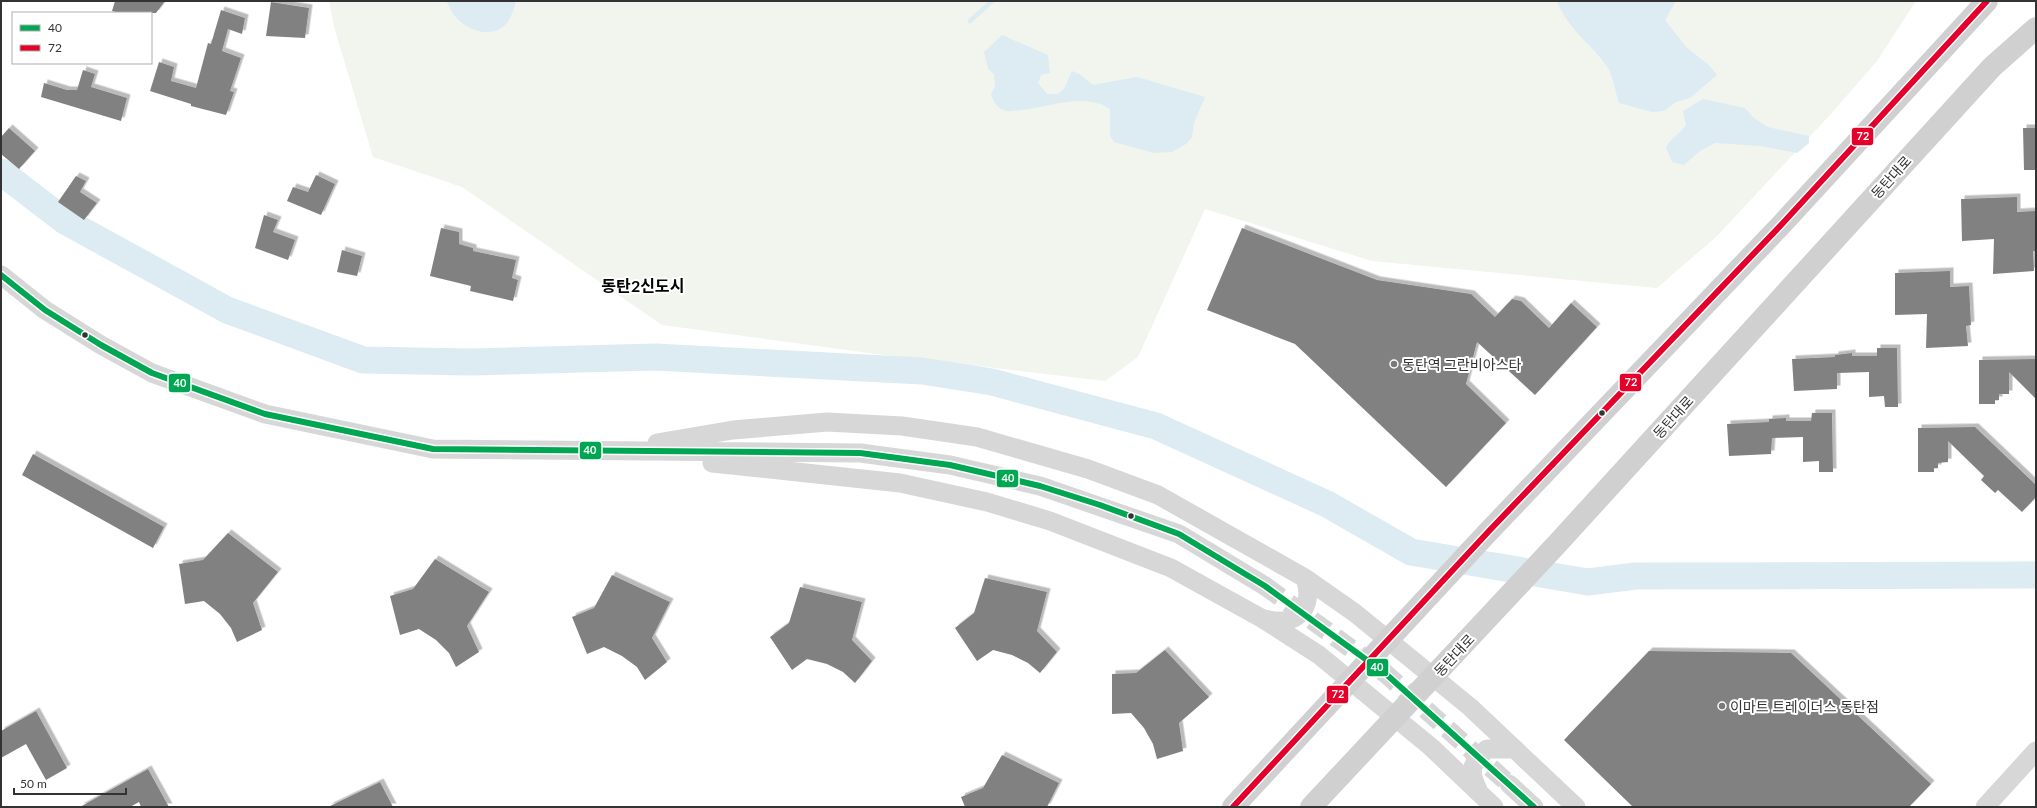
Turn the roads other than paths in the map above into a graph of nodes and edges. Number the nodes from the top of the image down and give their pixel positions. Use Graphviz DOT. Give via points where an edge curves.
graph roads {
  1 [pos="1987,1"];
  2 [pos="2036,28"];
  3 [pos="1,275"];
  4 [pos="609,451"];
  5 [pos="1305,578"];
  6 [pos="1265,586"];
  7 [pos="1263,619"];
  8 [pos="1388,640"];
  9 [pos="1434,676"];
  10 [pos="1350,681"];
  11 [pos="1395,717"];
  12 [pos="1515,749"];
  13 [pos="2036,751"];
  14 [pos="1509,784"];
  15 [pos="1480,794"];
  16 [pos="1232,807"];
  17 [pos="1311,807"];
  18 [pos="1494,807"];
  19 [pos="1534,807"];
  20 [pos="1576,807"];
  21 [pos="1984,807"];
  1 -- 8 [label="main road" via="1782,224"];
  2 -- 9 [label="main road, 동탄대로" via="1992,67"];
  3 -- 4 [label="street" via="44,310 152,373 265,414 433,449"];
  4 -- 5 [label="street" via="733,430 827,422 902,426 977,437 1088,469 1158,495"];
  4 -- 6 [label="street" via="860,453 950,465 1040,486 1179,534"];
  4 -- 7 [label="street" via="900,483 987,502 1050,520 1172,568"];
  5 -- 7 [label="street" via="1310,591 1306,606 1298,616 1276,623"];
  5 -- 8 [label="street"];
  7 -- 10 [label="street" via="1319,655"];
  8 -- 9 [label="street"];
  8 -- 10 [label="main road"];
  9 -- 11 [label="main road, 동탄대로"];
  9 -- 12 [label="street"];
  10 -- 11 [label="street"];
  10 -- 16 [label="main road"];
  11 -- 15 [label="street"];
  11 -- 17 [label="main road, 동탄대로"];
  12 -- 15 [label="street" via="1487,749 1474,761 1471,775"];
  12 -- 20 [label="street"];
  13 -- 21 [label="street"];
  14 -- 19 [label="street"];
  15 -- 18 [label="street"];
}
